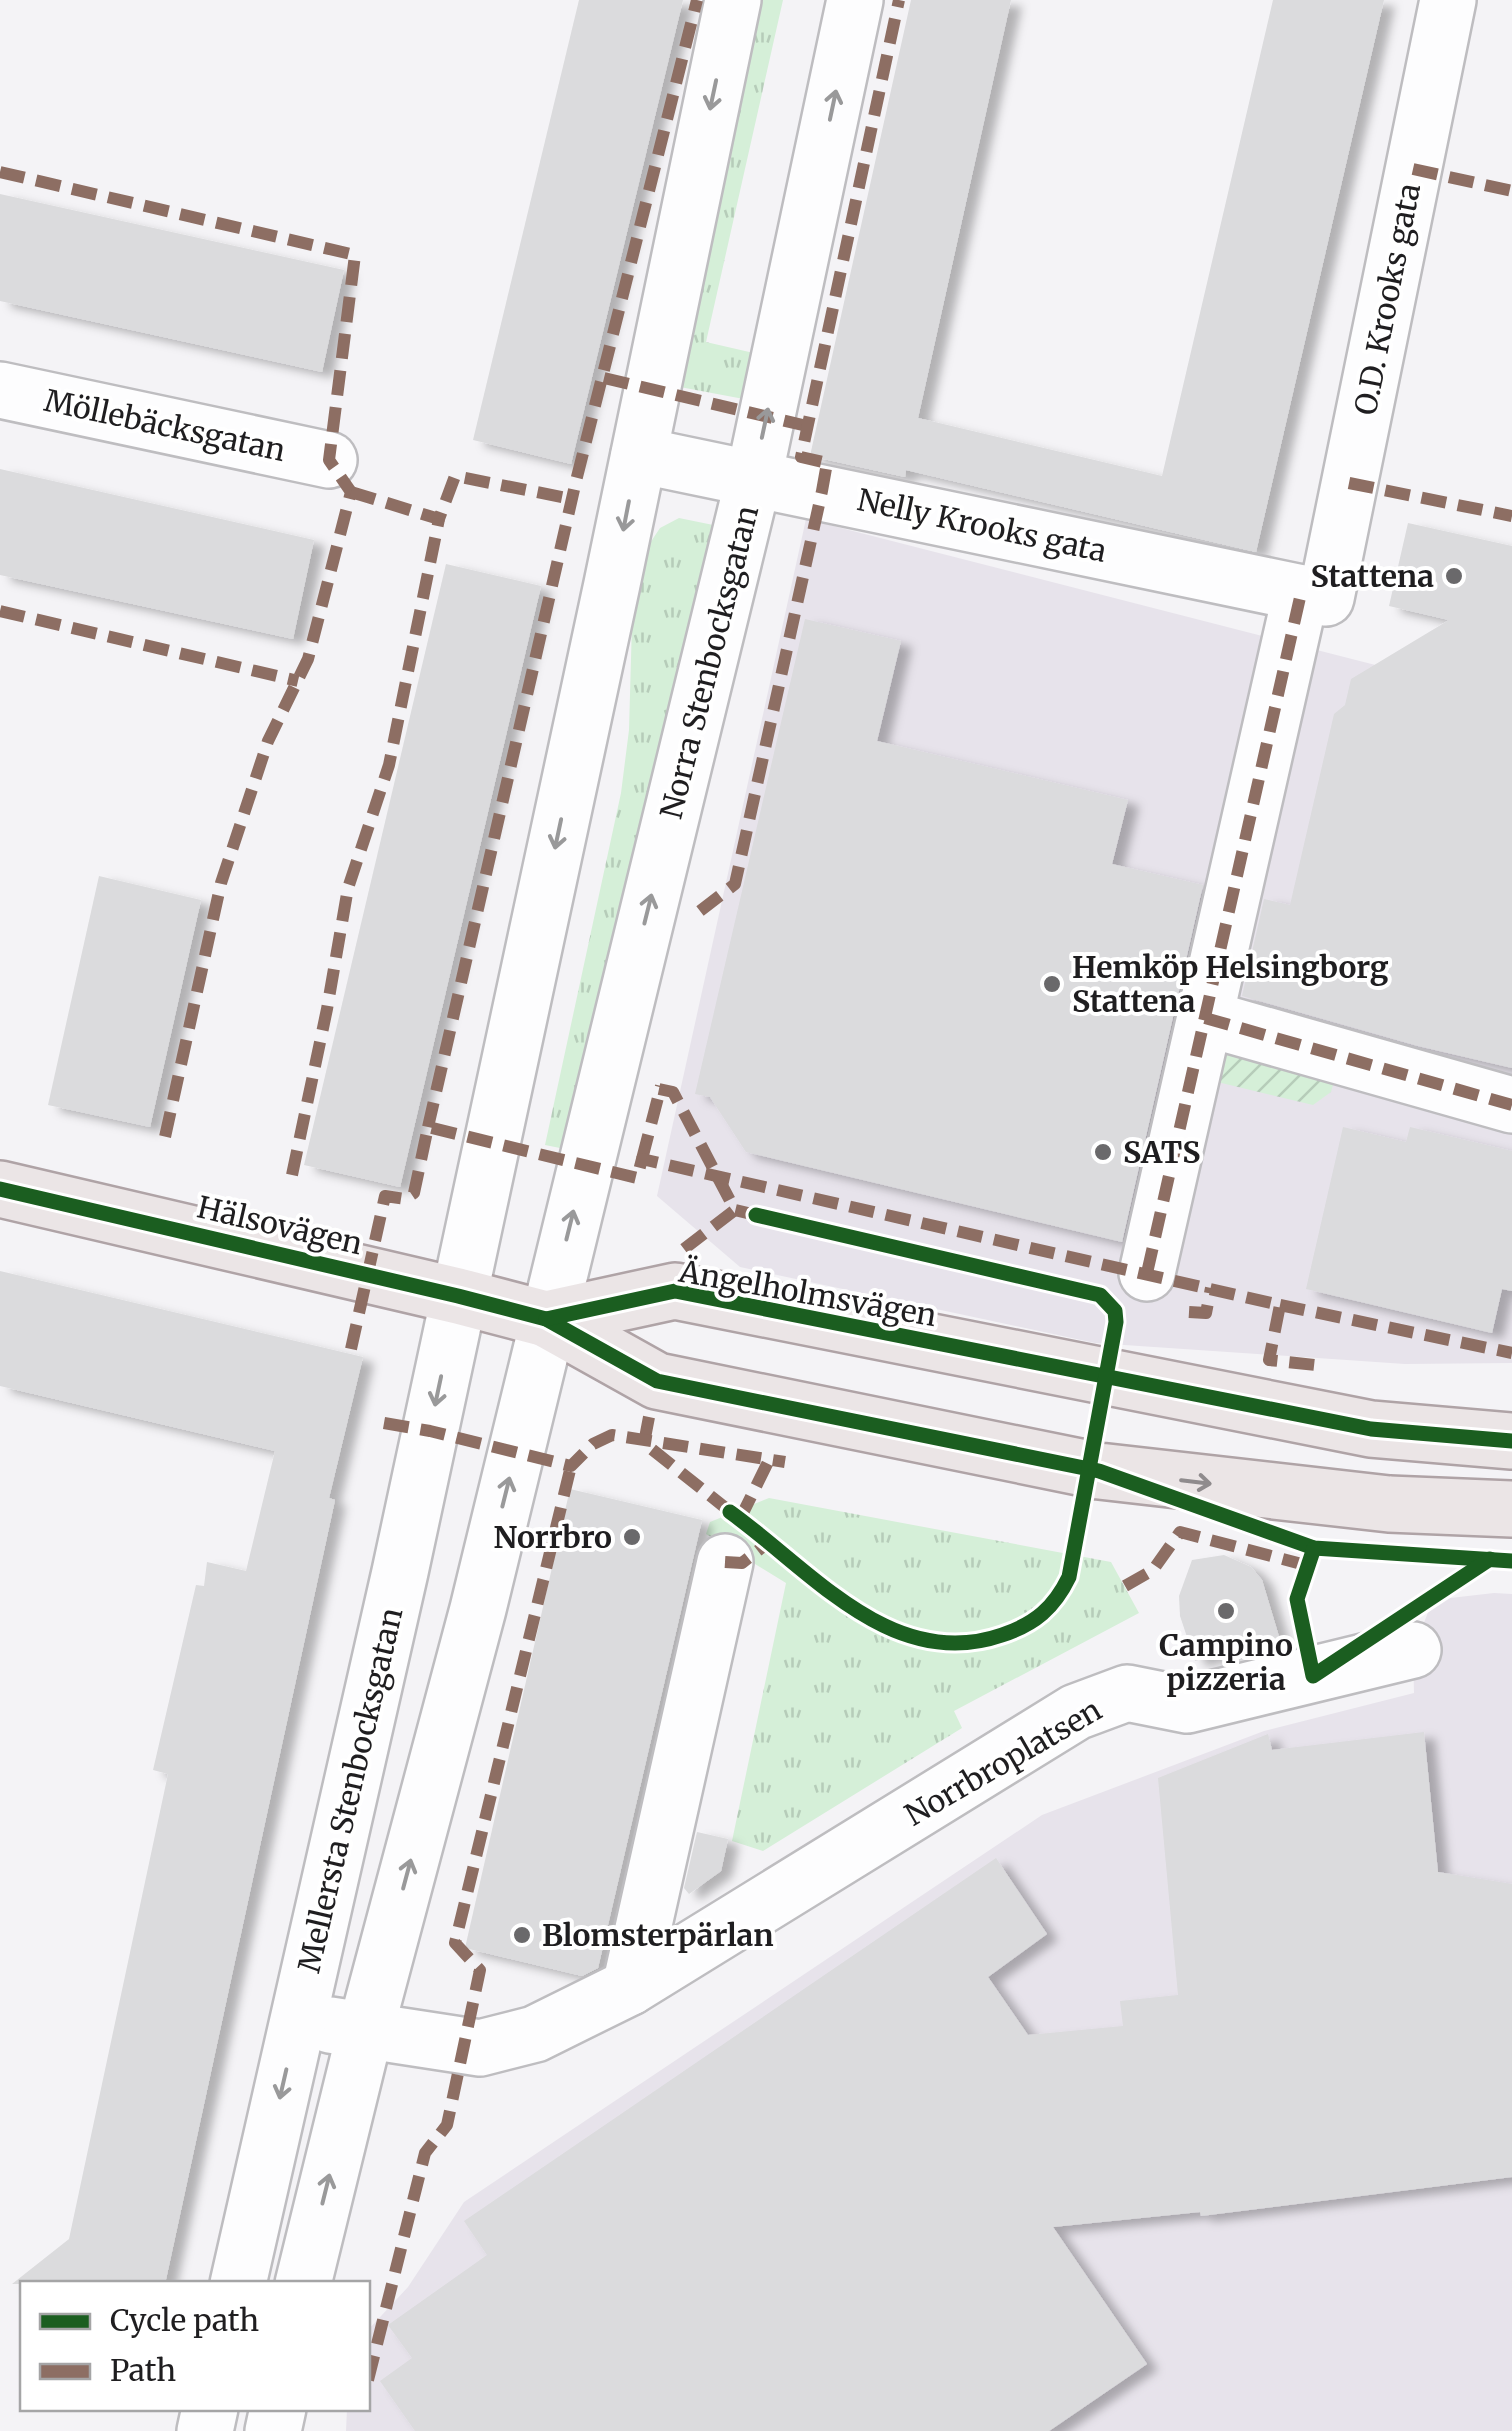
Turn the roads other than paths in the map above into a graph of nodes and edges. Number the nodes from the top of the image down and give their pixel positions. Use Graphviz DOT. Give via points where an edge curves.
graph roads {
  1 [pos="733,0"];
  2 [pos="855,0"];
  3 [pos="1448,0"];
  4 [pos="0,390"];
  5 [pos="638,455"];
  6 [pos="329,460"];
  7 [pos="754,477"];
  8 [pos="1313,596"];
  9 [pos="1204,1018"];
  10 [pos="1512,1106"];
  11 [pos="0,1188"];
  12 [pos="1146,1273"];
  13 [pos="458,1296"];
  14 [pos="546,1319"];
  15 [pos="1512,1441"];
  16 [pos="1512,1509"];
  17 [pos="725,1562"];
  18 [pos="1413,1650"];
  19 [pos="630,1987"];
  20 [pos="298,2020"];
  21 [pos="365,2032"];
  22 [pos="239,2281"];
  23 [pos="305,2281"];
  1 -- 5 [label="street, one-way"];
  7 -- 2 [label="street, Norra Stenbocksgatan, one-way"];
  3 -- 8 [label="street, O.D. Krooks gata"];
  4 -- 6 [label="street, Möllebäcksgatan"];
  5 -- 7 [label="street, Nelly Krooks gata"];
  5 -- 13 [label="street, one-way"];
  7 -- 8 [label="street, Nelly Krooks gata"];
  14 -- 7 [label="street, Norra Stenbocksgatan, one-way"];
  8 -- 9 [label="street, O.D. Krooks gata"];
  9 -- 10 [label="street"];
  9 -- 12 [label="street, O.D. Krooks gata"];
  11 -- 13 [label="main road, Hälsovägen"];
  13 -- 14 [label="main road, Hälsovägen"];
  13 -- 20 [label="street, Mellersta Stenbocksgatan, one-way"];
  14 -- 15 [label="main road, Ängelholmsvägen" via="675,1292 1371,1429"];
  14 -- 16 [label="main road, one-way" via="656,1381 1099,1471 1389,1504"];
  21 -- 14 [label="street, one-way" via="478,1609"];
  17 -- 19 [label="street"];
  18 -- 19 [label="street, Norrbroplatsen" via="1187,1705 1127,1693 1076,1712"];
  19 -- 21 [label="street, Norrbroplatsen" via="504,2045 480,2048"];
  20 -- 21 [label="street, Norrbroplatsen"];
  20 -- 22 [label="street, Mellersta Stenbocksgatan, one-way"];
  23 -- 21 [label="street, one-way"];
}
